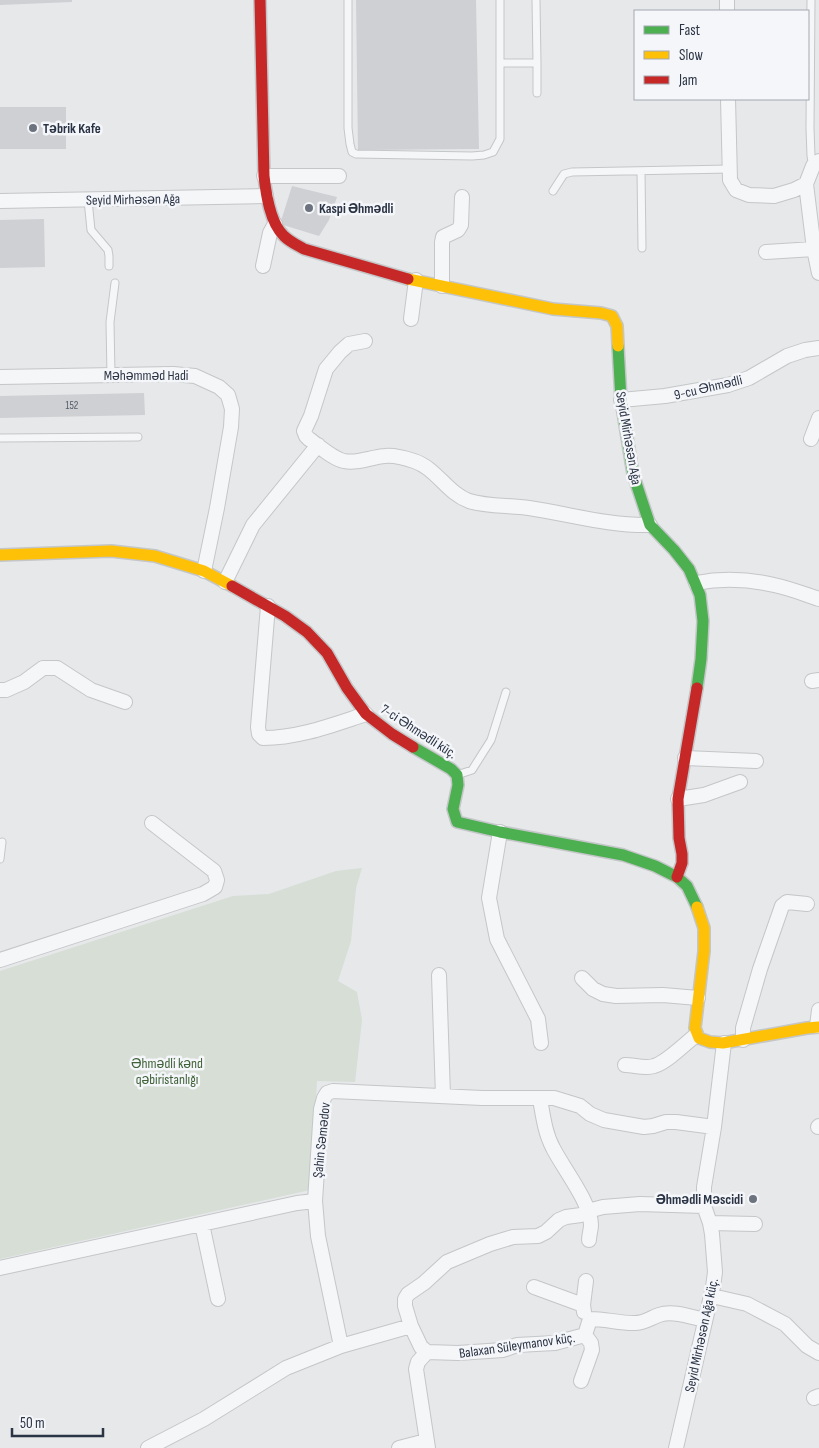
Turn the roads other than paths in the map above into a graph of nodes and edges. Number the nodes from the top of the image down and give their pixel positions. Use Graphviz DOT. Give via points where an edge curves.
graph roads {
  1 [pos="260,0"];
  2 [pos="348,0"];
  3 [pos="500,0"];
  4 [pos="536,0"];
  5 [pos="811,0"];
  6 [pos="500,63"];
  7 [pos="537,63"];
  8 [pos="537,93"];
  9 [pos="728,100"];
  10 [pos="816,163"];
  11 [pos="641,171"];
  12 [pos="730,174"];
  13 [pos="264,176"];
  14 [pos="339,176"];
  15 [pos="806,184"];
  16 [pos="553,191"];
  17 [pos="266,196"];
  18 [pos="462,197"];
  19 [pos="88,200"];
  20 [pos="0,201"];
  21 [pos="275,224"];
  22 [pos="642,248"];
  23 [pos="814,249"];
  24 [pos="766,252"];
  25 [pos="109,266"];
  26 [pos="263,266"];
  27 [pos="819,273"];
  28 [pos="416,280"];
  29 [pos="115,283"];
  30 [pos="442,286"];
  31 [pos="411,319"];
  32 [pos="365,340"];
  33 [pos="819,348"];
  34 [pos="111,375"];
  35 [pos="0,377"];
  36 [pos="620,400"];
  37 [pos="819,418"];
  38 [pos="138,437"];
  39 [pos="0,438"];
  40 [pos="811,440"];
  41 [pos="318,445"];
  42 [pos="650,525"];
  43 [pos="0,555"];
  44 [pos="204,571"];
  45 [pos="225,582"];
  46 [pos="696,583"];
  47 [pos="819,599"];
  48 [pos="268,606"];
  49 [pos="0,690"];
  50 [pos="506,692"];
  51 [pos="125,702"];
  52 [pos="366,714"];
  53 [pos="686,758"];
  54 [pos="756,761"];
  55 [pos="457,775"];
  56 [pos="740,782"];
  57 [pos="678,799"];
  58 [pos="152,824"];
  59 [pos="500,832"];
  60 [pos="2,842"];
  61 [pos="0,859"];
  62 [pos="677,877"];
  63 [pos="807,904"];
  64 [pos="0,960"];
  65 [pos="439,975"];
  66 [pos="582,978"];
  67 [pos="698,998"];
  68 [pos="819,1010"];
  69 [pos="818,1027"];
  70 [pos="696,1035"];
  71 [pos="743,1040"];
  72 [pos="724,1042"];
  73 [pos="541,1043"];
  74 [pos="625,1064"];
  75 [pos="443,1096"];
  76 [pos="540,1099"];
  77 [pos="714,1128"];
  78 [pos="315,1201"];
  79 [pos="704,1206"];
  80 [pos="588,1211"];
  81 [pos="710,1222"];
  82 [pos="202,1224"];
  83 [pos="755,1224"];
  84 [pos="589,1240"];
  85 [pos="0,1268"];
  86 [pos="586,1281"];
  87 [pos="534,1287"];
  88 [pos="712,1296"];
  89 [pos="218,1299"];
  90 [pos="582,1305"];
  91 [pos="590,1319"];
  92 [pos="705,1320"];
  93 [pos="411,1326"];
  94 [pos="585,1335"];
  95 [pos="341,1346"];
  96 [pos="427,1352"];
  97 [pos="819,1354"];
  98 [pos="581,1380"];
  99 [pos="427,1444"];
  100 [pos="148,1448"];
  101 [pos="399,1448"];
  102 [pos="676,1448"];
  1 -- 13 [label="street, Seyid Mirhəsən Ağa"];
  2 -- 6 [label="lane" via="348,128 352,152 356,154 472,156 493,152 500,138"];
  3 -- 6 [label="lane"];
  4 -- 7 [label="lane"];
  5 -- 10 [label="lane" via="810,156"];
  6 -- 7 [label="lane"];
  7 -- 8 [label="lane"];
  9 -- 12 [label="street"];
  10 -- 15 [label="street"];
  11 -- 12 [label="lane"];
  11 -- 16 [label="lane" via="572,172 564,174"];
  11 -- 22 [label="lane"];
  12 -- 15 [label="street" via="736,190 749,195 774,196"];
  13 -- 14 [label="street"];
  13 -- 17 [label="street, Seyid Mirhəsən Ağa"];
  15 -- 23 [label="street"];
  17 -- 19 [label="street, Seyid Mirhəsən Ağa"];
  17 -- 21 [label="street, Seyid Mirhəsən Ağa"];
  18 -- 30 [label="street" via="461,225 443,237"];
  19 -- 20 [label="street, Seyid Mirhəsən Ağa"];
  19 -- 25 [label="lane" via="91,230 108,250"];
  21 -- 26 [label="street"];
  21 -- 28 [label="street, Seyid Mirhəsən Ağa" via="282,235 304,249"];
  23 -- 24 [label="street"];
  23 -- 27 [label="street"];
  28 -- 30 [label="street, Seyid Mirhəsən Ağa"];
  28 -- 31 [label="street"];
  29 -- 34 [label="lane" via="110,322"];
  30 -- 36 [label="street, Seyid Mirhəsən Ağa" via="553,309 612,316 616,326"];
  32 -- 41 [label="street" via="348,344 326,369 304,431 308,439"];
  33 -- 36 [label="street, 9-cu Əhmədli" via="788,356 728,385"];
  34 -- 35 [label="street, Məhəmməd Hadi"];
  34 -- 44 [label="street, Məhəmməd Hadi" via="195,376 228,395 232,409 231,427"];
  36 -- 42 [label="street, Seyid Mirhəsən Ağa" via="633,474"];
  37 -- 40 [label="street"];
  38 -- 39 [label="lane"];
  41 -- 42 [label="street" via="344,462 384,456 415,461 468,500 589,520"];
  41 -- 45 [label="street" via="253,525"];
  42 -- 46 [label="street, Seyid Mirhəsən Ağa" via="674,550"];
  43 -- 44 [label="street, 7-ci Əhmədli küç." via="111,551 155,556"];
  44 -- 45 [label="street, 7-ci Əhmədli küç."];
  45 -- 48 [label="street, 7-ci Əhmədli küç."];
  46 -- 47 [label="street" via="741,580 774,585"];
  46 -- 53 [label="street, Seyid Mirhəsən Ağa" via="703,621 698,692"];
  48 -- 52 [label="street, 7-ci Əhmədli küç." via="307,632 327,653 346,688"];
  48 -- 52 [label="street" via="259,734 263,738 281,738"];
  49 -- 51 [label="street" via="24,682 43,668 57,668 91,690"];
  50 -- 55 [label="lane" via="491,740 472,770"];
  52 -- 55 [label="street, 7-ci Əhmədli küç."];
  53 -- 54 [label="street"];
  53 -- 57 [label="street, Seyid Mirhəsən Ağa"];
  55 -- 59 [label="street, 7-ci Əhmədli küç." via="452,810 457,822"];
  56 -- 57 [label="street" via="704,795"];
  57 -- 62 [label="street, Seyid Mirhəsən Ağa" via="682,863"];
  58 -- 64 [label="street" via="214,871 215,887"];
  59 -- 62 [label="street, 7-ci Əhmədli küç." via="623,855"];
  59 -- 73 [label="street" via="489,898 497,939 538,1018"];
  60 -- 61 [label="lane"];
  62 -- 67 [label="street" via="694,899 704,928"];
  63 -- 71 [label="street" via="787,902 782,906 760,969 743,1028"];
  65 -- 75 [label="street"];
  66 -- 67 [label="street" via="603,994 663,994"];
  67 -- 70 [label="street"];
  68 -- 69 [label="street"];
  69 -- 71 [label="street"];
  70 -- 72 [label="street" via="700,1040"];
  70 -- 74 [label="street" via="655,1066"];
  71 -- 72 [label="street"];
  72 -- 77 [label="street, Seyid Mirhəsən Ağa küç."];
  75 -- 76 [label="street, Şahin Səmədov"];
  75 -- 78 [label="street, Şahin Səmədov" via="327,1093 321,1109"];
  76 -- 77 [label="street, Şahin Səmədov" via="569,1102 604,1120 644,1128 676,1122"];
  76 -- 80 [label="street" via="552,1147"];
  77 -- 79 [label="street, Seyid Mirhəsən Ağa küç."];
  78 -- 82 [label="street"];
  78 -- 95 [label="street" via="318,1236"];
  79 -- 80 [label="street" via="640,1204"];
  79 -- 81 [label="street, Seyid Mirhəsən Ağa küç."];
  80 -- 84 [label="street" via="591,1224"];
  80 -- 93 [label="street" via="559,1220 538,1236 513,1237 447,1262 405,1299"];
  81 -- 83 [label="street"];
  81 -- 88 [label="street, Seyid Mirhəsən Ağa küç." via="715,1272"];
  82 -- 85 [label="street"];
  82 -- 89 [label="street"];
  86 -- 90 [label="street"];
  87 -- 90 [label="street"];
  88 -- 92 [label="street, Seyid Mirhəsən Ağa küç."];
  88 -- 97 [label="street" via="746,1304 784,1324"];
  90 -- 91 [label="street"];
  91 -- 92 [label="street, Balaxan Süleymanov küç." via="641,1323 670,1313"];
  91 -- 94 [label="street, Balaxan Süleymanov küç."];
  92 -- 102 [label="street, Seyid Mirhəsən Ağa küç."];
  93 -- 95 [label="street"];
  93 -- 96 [label="street"];
  94 -- 96 [label="street, Balaxan Süleymanov küç." via="503,1350 458,1354"];
  94 -- 98 [label="street" via="592,1350"];
  95 -- 100 [label="street" via="286,1368 204,1419"];
  96 -- 99 [label="street" via="416,1369"];
  99 -- 101 [label="street"];
}
